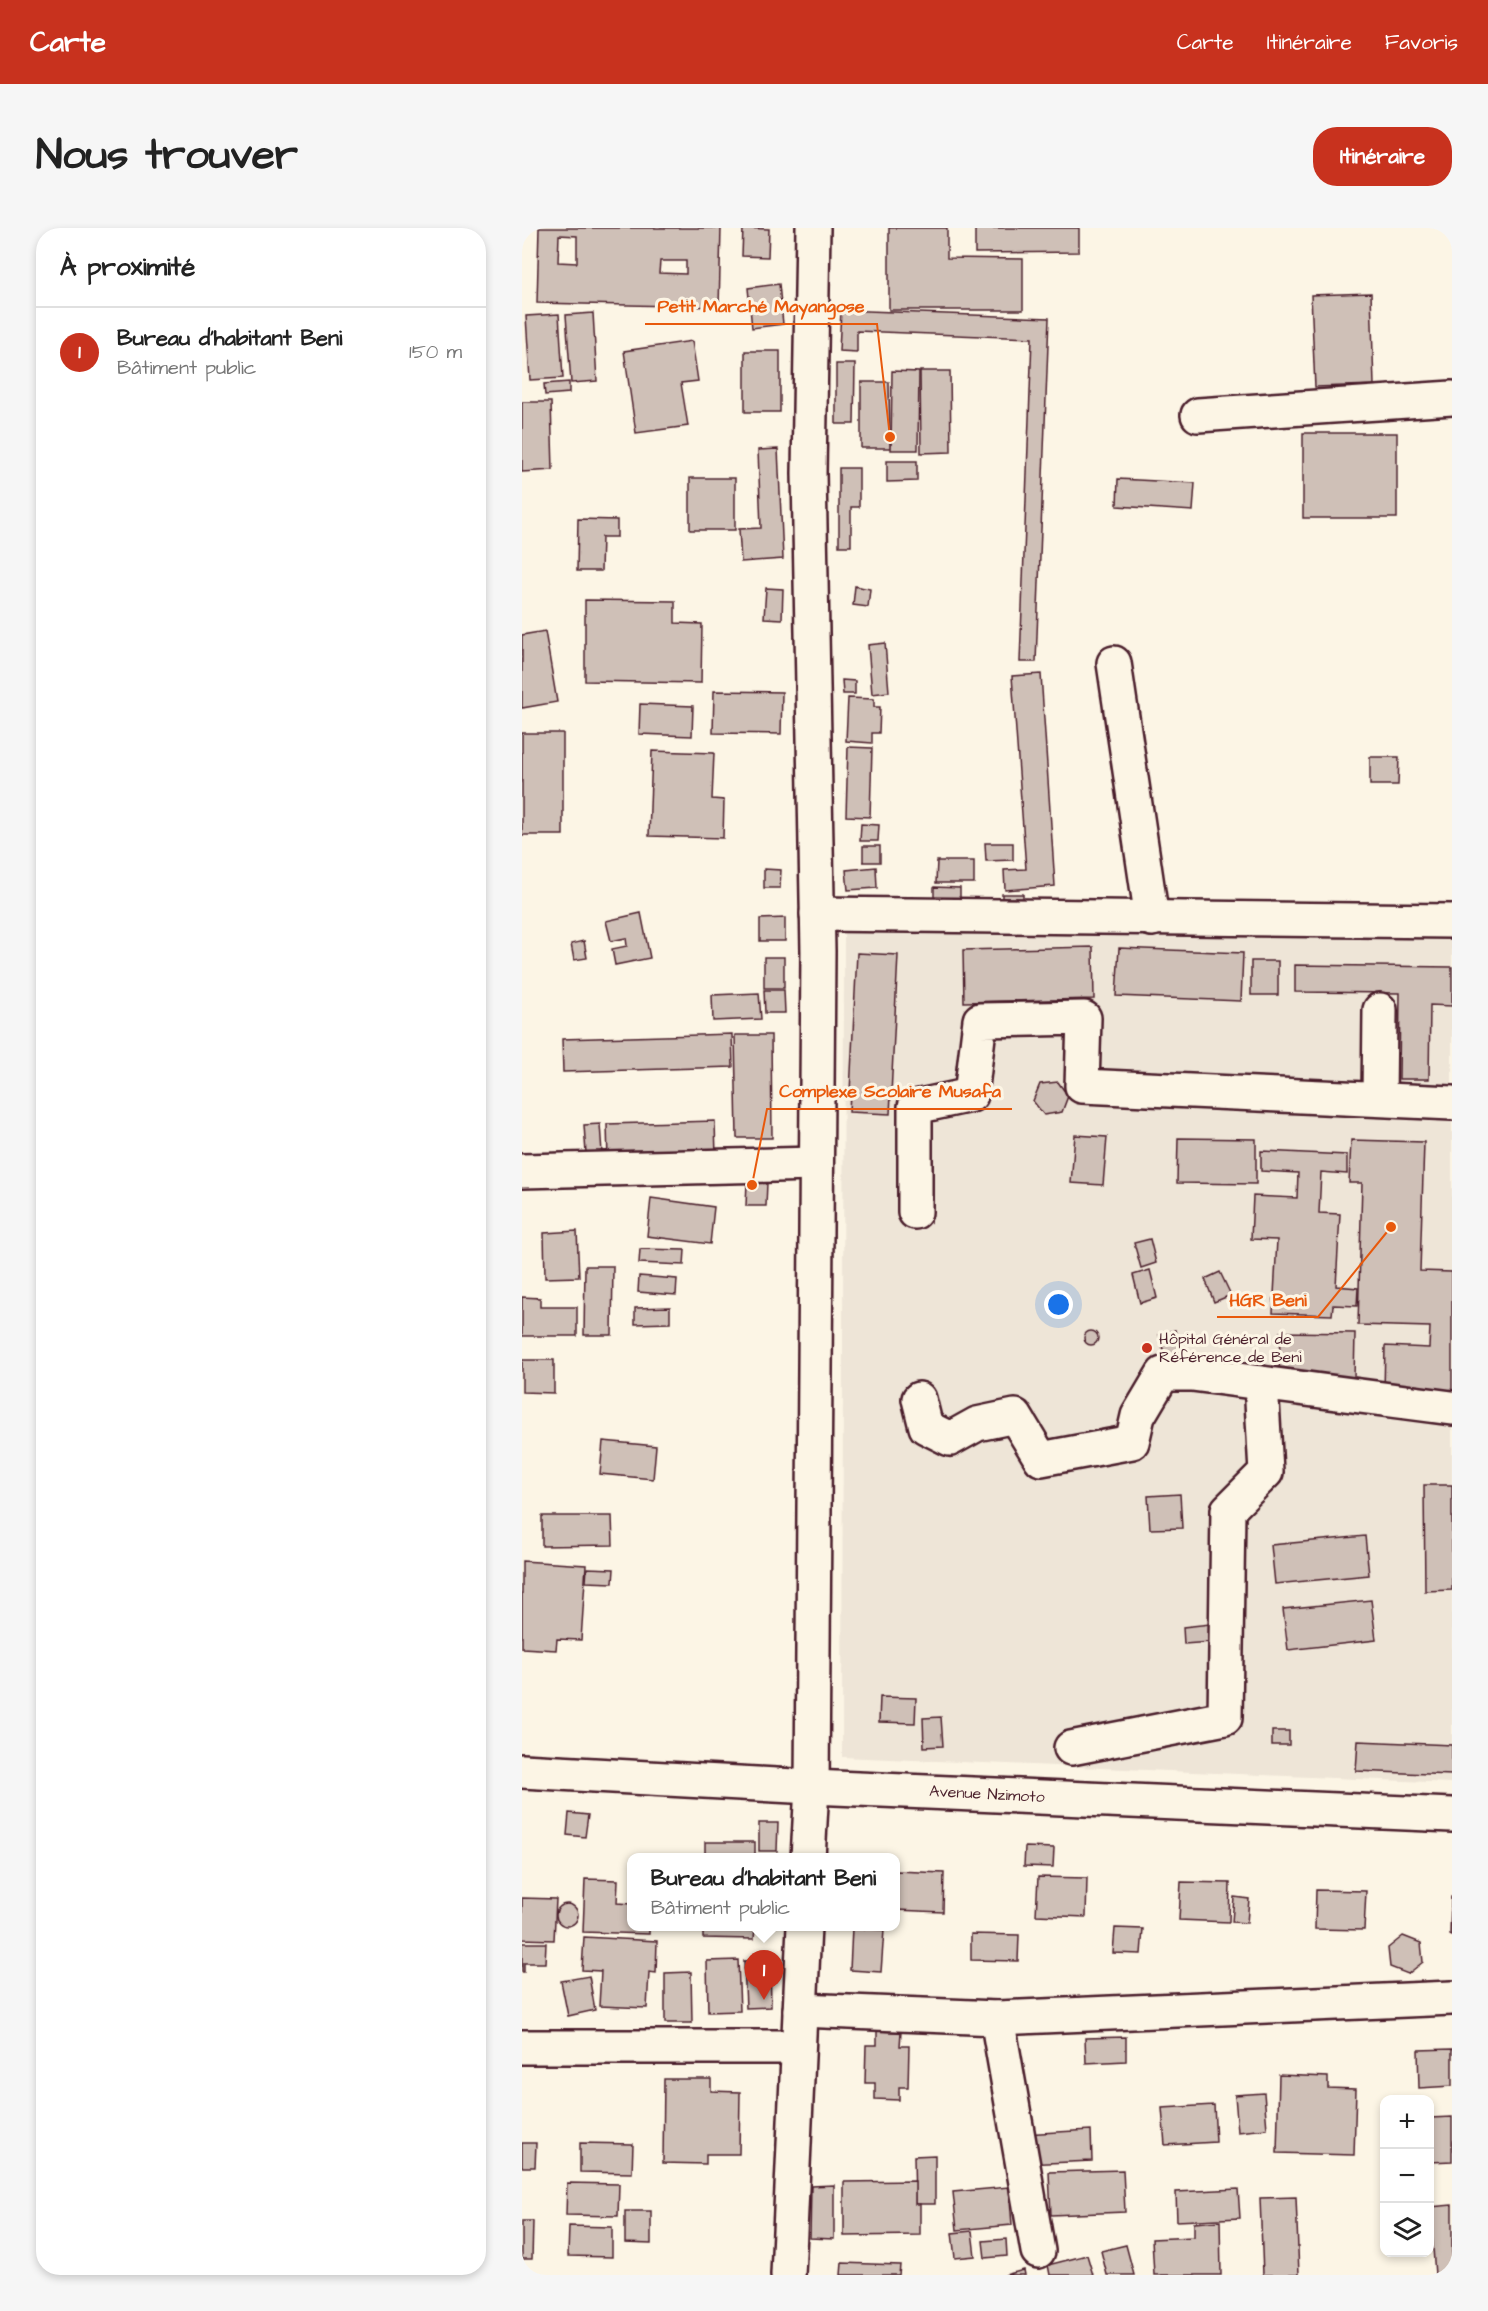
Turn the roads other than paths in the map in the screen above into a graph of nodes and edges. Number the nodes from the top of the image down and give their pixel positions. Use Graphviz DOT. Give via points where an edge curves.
graph roads {
  1 [pos="813,228"];
  2 [pos="1452,398"];
  3 [pos="1198,415"];
  4 [pos="1114,663"];
  5 [pos="817,914"];
  6 [pos="1152,919"];
  7 [pos="1452,921"];
  8 [pos="1380,1010"];
  9 [pos="1379,1099"];
  10 [pos="1452,1103"];
  11 [pos="816,1164"];
  12 [pos="522,1171"];
  13 [pos="915,1212"];
  14 [pos="1261,1383"];
  15 [pos="919,1399"];
  16 [pos="1452,1408"];
  17 [pos="1071,1748"];
  18 [pos="522,1771"];
  19 [pos="812,1787"];
  20 [pos="1452,1815"];
  21 [pos="808,1853"];
  22 [pos="804,1931"];
  23 [pos="1452,1998"];
  24 [pos="800,2010"];
  25 [pos="997,2018"];
  26 [pos="522,2047"];
  27 [pos="798,2048"];
  28 [pos="1038,2251"];
  29 [pos="788,2275"];
  1 -- 5 [label="street" via="810,473"];
  2 -- 3 [label="street"];
  4 -- 6 [label="street"];
  5 -- 6 [label="street"];
  5 -- 11 [label="street"];
  6 -- 7 [label="street"];
  8 -- 9 [label="street"];
  9 -- 10 [label="street"];
  9 -- 13 [label="street" via="1082,1086 1084,1018 980,1020 971,1095 915,1107"];
  11 -- 12 [label="street"];
  11 -- 19 [label="street"];
  14 -- 15 [label="street" via="1163,1374 1138,1416 1132,1442 1041,1459 1015,1416 977,1424 951,1439 926,1427"];
  14 -- 16 [label="street"];
  14 -- 17 [label="street" via="1266,1472 1228,1510 1225,1718"];
  18 -- 19 [label="street, Avenue Nzimoto"];
  19 -- 20 [label="street, Avenue Nzimoto"];
  19 -- 21 [label="street"];
  22 -- 24 [label="street"];
  23 -- 25 [label="street"];
  24 -- 25 [label="street"];
  24 -- 27 [label="street"];
  25 -- 28 [label="street"];
  26 -- 27 [label="street"];
  27 -- 29 [label="street"];
}
